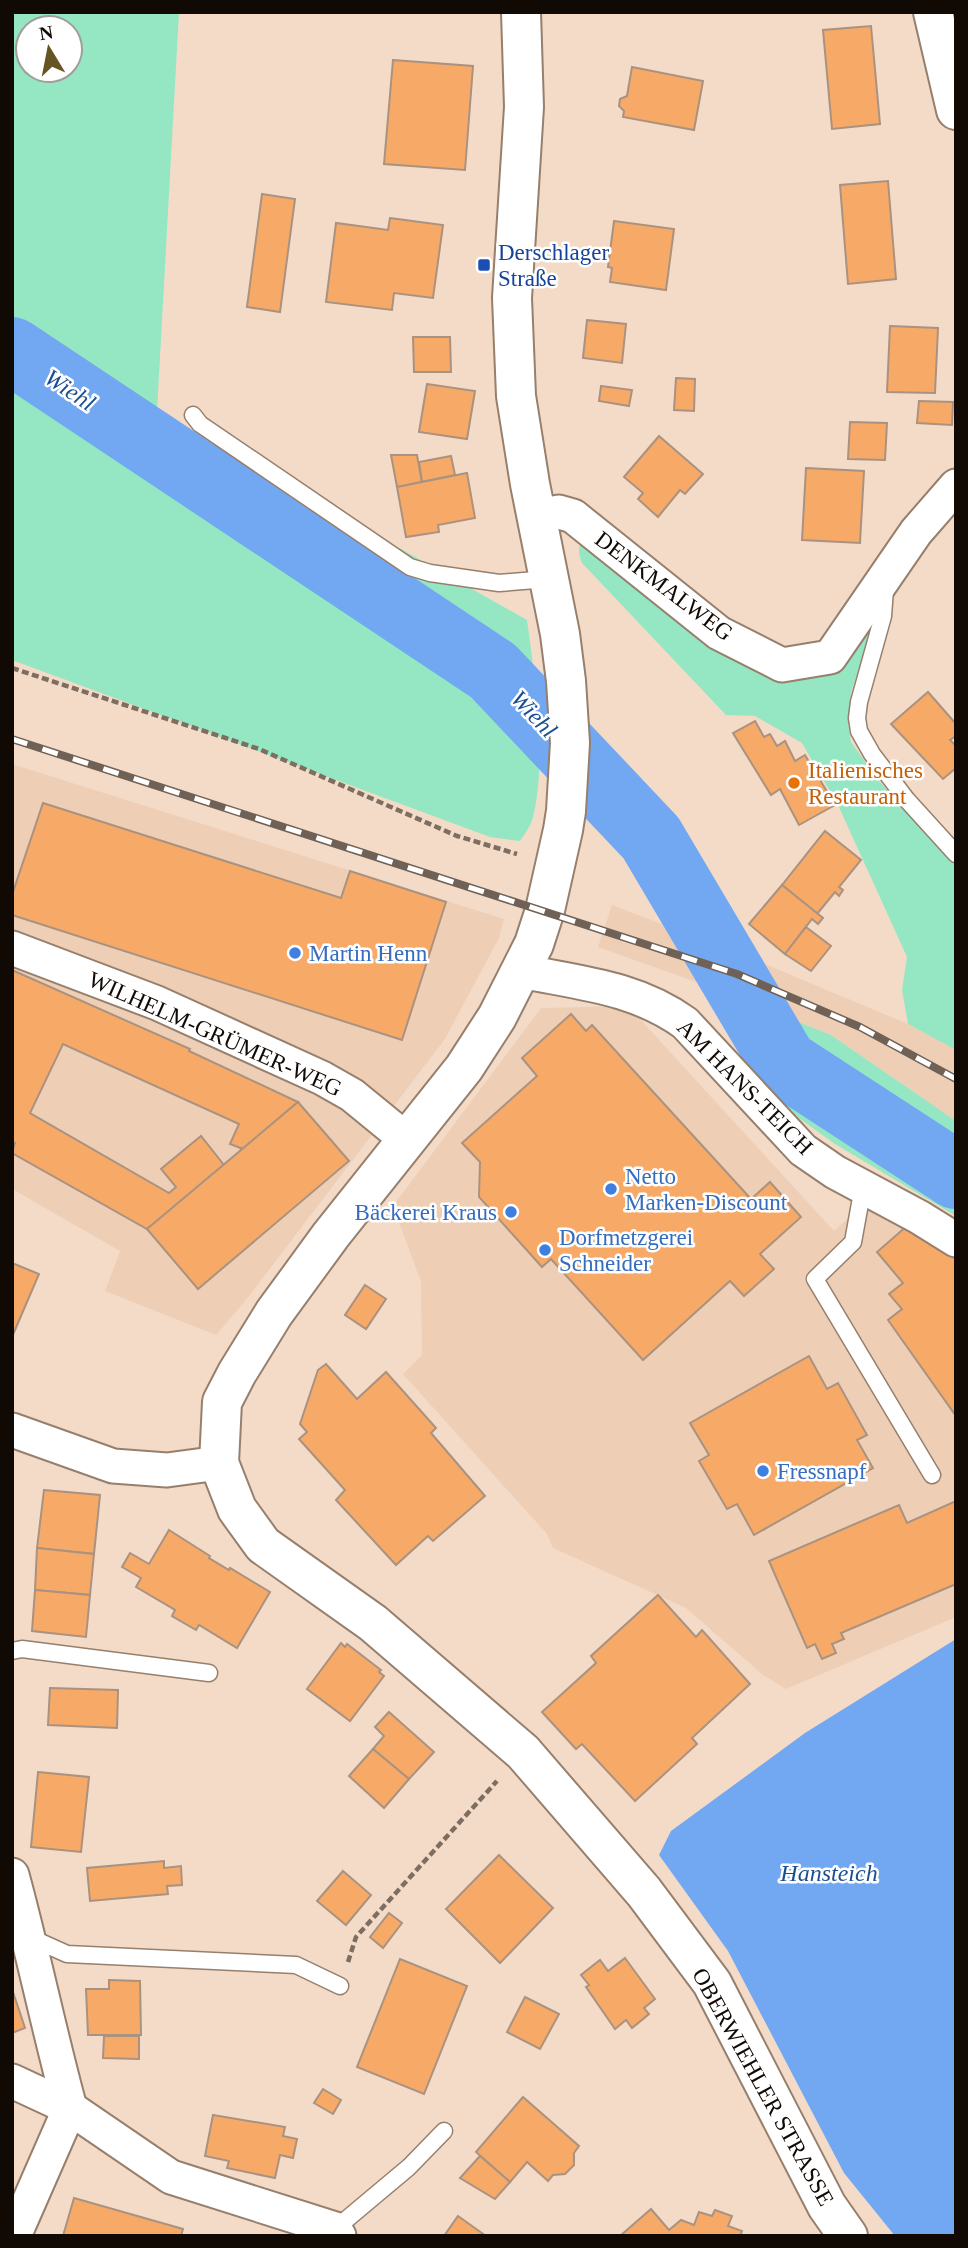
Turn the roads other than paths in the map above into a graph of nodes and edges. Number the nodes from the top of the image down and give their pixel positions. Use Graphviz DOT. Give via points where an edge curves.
graph roads {
  1 [pos="520,12"];
  2 [pos="933,12"];
  3 [pos="956,110"];
  4 [pos="193,415"];
  5 [pos="956,486"];
  6 [pos="536,516"];
  7 [pos="885,576"];
  8 [pos="548,579"];
  9 [pos="956,854"];
  10 [pos="12,948"];
  11 [pos="521,971"];
  12 [pos="407,1140"];
  13 [pos="863,1187"];
  14 [pos="956,1240"];
  15 [pos="15,1437"];
  16 [pos="219,1463"];
  17 [pos="932,1475"];
  18 [pos="12,1651"];
  19 [pos="209,1673"];
  20 [pos="12,1875"];
  21 [pos="29,1937"];
  22 [pos="340,1986"];
  23 [pos="12,2081"];
  24 [pos="70,2108"];
  25 [pos="444,2131"];
  26 [pos="337,2232"];
  27 [pos="14,2236"];
  28 [pos="848,2236"];
  1 -- 6 [label="main road" via="524,107 512,298 516,396"];
  2 -- 3 [label="main road"];
  4 -- 8 [label="lane" via="258,466 410,567 499,583"];
  5 -- 7 [label="street, DENKMALWEG"];
  6 -- 7 [label="street, DENKMALWEG" via="559,512 573,516 719,633 782,666 830,657"];
  6 -- 8 [label="main road"];
  7 -- 9 [label="lane" via="883,616 859,702 859,731 907,800"];
  8 -- 11 [label="main road" via="566,681 570,743 566,811 541,922"];
  10 -- 12 [label="street, WILHELM-GRÜMER-WEG" via="157,1003 322,1078"];
  11 -- 12 [label="main road" via="464,1068"];
  11 -- 13 [label="street, AM HANS-TEICH" via="626,992 663,1007 685,1023 803,1150"];
  12 -- 16 [label="main road" via="274,1313 237,1373 222,1402"];
  13 -- 14 [label="street, AM HANS-TEICH"];
  13 -- 17 [label="lane" via="853,1242 815,1279"];
  15 -- 16 [label="street" via="113,1466 167,1470"];
  16 -- 28 [label="main road, OBERWIEHLER STRASSE" via="237,1509 263,1545 373,1623 523,1752 645,1892 712,1983 827,2206"];
  18 -- 19 [label="lane"];
  20 -- 21 [label="street"];
  21 -- 22 [label="lane" via="67,1954 296,1965"];
  21 -- 24 [label="street"];
  23 -- 24 [label="street"];
  24 -- 26 [label="street" via="172,2177"];
  24 -- 27 [label="street"];
  25 -- 26 [label="lane"];
}
